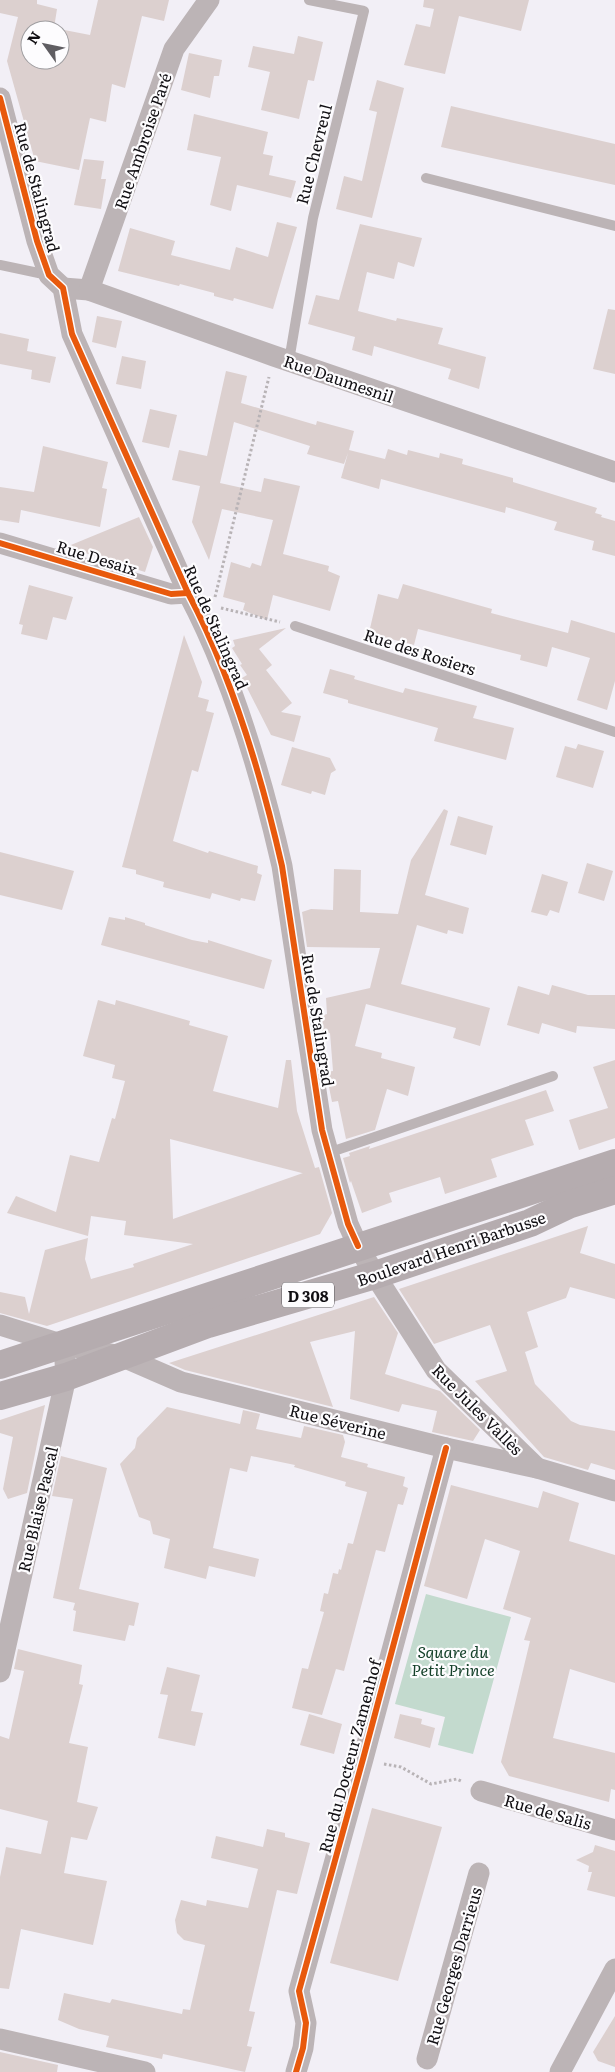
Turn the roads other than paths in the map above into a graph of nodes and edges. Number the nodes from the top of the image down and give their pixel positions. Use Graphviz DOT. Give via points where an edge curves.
graph roads {
  1 [pos="209,0"];
  2 [pos="309,0"];
  3 [pos="0,98"];
  4 [pos="426,178"];
  5 [pos="615,226"];
  6 [pos="0,265"];
  7 [pos="56,281"];
  8 [pos="90,290"];
  9 [pos="281,358"];
  10 [pos="615,472"];
  11 [pos="0,543"];
  12 [pos="188,593"];
  13 [pos="296,626"];
  14 [pos="615,732"];
  15 [pos="553,1076"];
  16 [pos="328,1153"];
  17 [pos="615,1163"];
  18 [pos="615,1190"];
  19 [pos="358,1246"];
  20 [pos="375,1275"];
  21 [pos="0,1325"];
  22 [pos="64,1345"];
  23 [pos="121,1356"];
  24 [pos="0,1365"];
  25 [pos="66,1377"];
  26 [pos="0,1396"];
  27 [pos="446,1448"];
  28 [pos="537,1468"];
  29 [pos="615,1491"];
  30 [pos="0,1672"];
  31 [pos="481,1791"];
  32 [pos="615,1830"];
  33 [pos="479,1873"];
  34 [pos="615,1969"];
  35 [pos="0,2039"];
  36 [pos="426,2059"];
  37 [pos="145,2072"];
  38 [pos="296,2072"];
  39 [pos="561,2072"];
  1 -- 8 [label="street, Rue Ambroise Paré" via="174,49"];
  2 -- 9 [label="lane, Rue Chevreul" via="364,11"];
  3 -- 7 [label="street, Rue de Stalingrad" via="37,241"];
  4 -- 5 [label="lane"];
  6 -- 7 [label="lane"];
  7 -- 8 [label="street, Rue Daumesnil"];
  7 -- 12 [label="street, Rue de Stalingrad" via="72,334"];
  8 -- 9 [label="street, Rue Daumesnil"];
  9 -- 10 [label="street, Rue Daumesnil"];
  11 -- 12 [label="street, Rue Desaix" via="172,594"];
  12 -- 16 [label="street, Rue de Stalingrad" via="233,697 273,827"];
  13 -- 14 [label="lane, Rue des Rosiers"];
  15 -- 16 [label="lane"];
  16 -- 19 [label="street, Rue de Stalingrad" via="348,1224"];
  17 -- 19 [label="main road, Boulevard Henri Barbusse / D 308"];
  18 -- 20 [label="main road, Boulevard Henri Barbusse / D 308" via="568,1205 530,1223"];
  19 -- 20 [label="street, Rue Jules Vallès"];
  19 -- 22 [label="main road, Boulevard Henri Barbusse / D 308"];
  20 -- 23 [label="main road, Boulevard Henri Barbusse / D 308" via="208,1324"];
  20 -- 28 [label="street, Rue Jules Vallès" via="436,1370"];
  21 -- 22 [label="street, Rue Séverine"];
  22 -- 23 [label="street, Rue Séverine"];
  22 -- 24 [label="main road, Boulevard Henri Barbusse / D 308"];
  22 -- 25 [label="street, Rue Blaise Pascal"];
  23 -- 25 [label="main road, Boulevard Henri Barbusse / D 308"];
  23 -- 27 [label="street, Rue Séverine" via="181,1382"];
  25 -- 26 [label="main road, Boulevard Henri Barbusse / D 308"];
  25 -- 30 [label="street, Rue Blaise Pascal"];
  27 -- 28 [label="street, Rue Séverine"];
  27 -- 38 [label="street, Rue du Docteur Zamenhof" via="364,1760 299,1990 306,2024"];
  28 -- 29 [label="street, Rue Séverine"];
  31 -- 32 [label="street, Rue de Salis"];
  33 -- 36 [label="street, Rue Georges Darrieus"];
  34 -- 39 [label="street"];
  35 -- 37 [label="street"];
}
